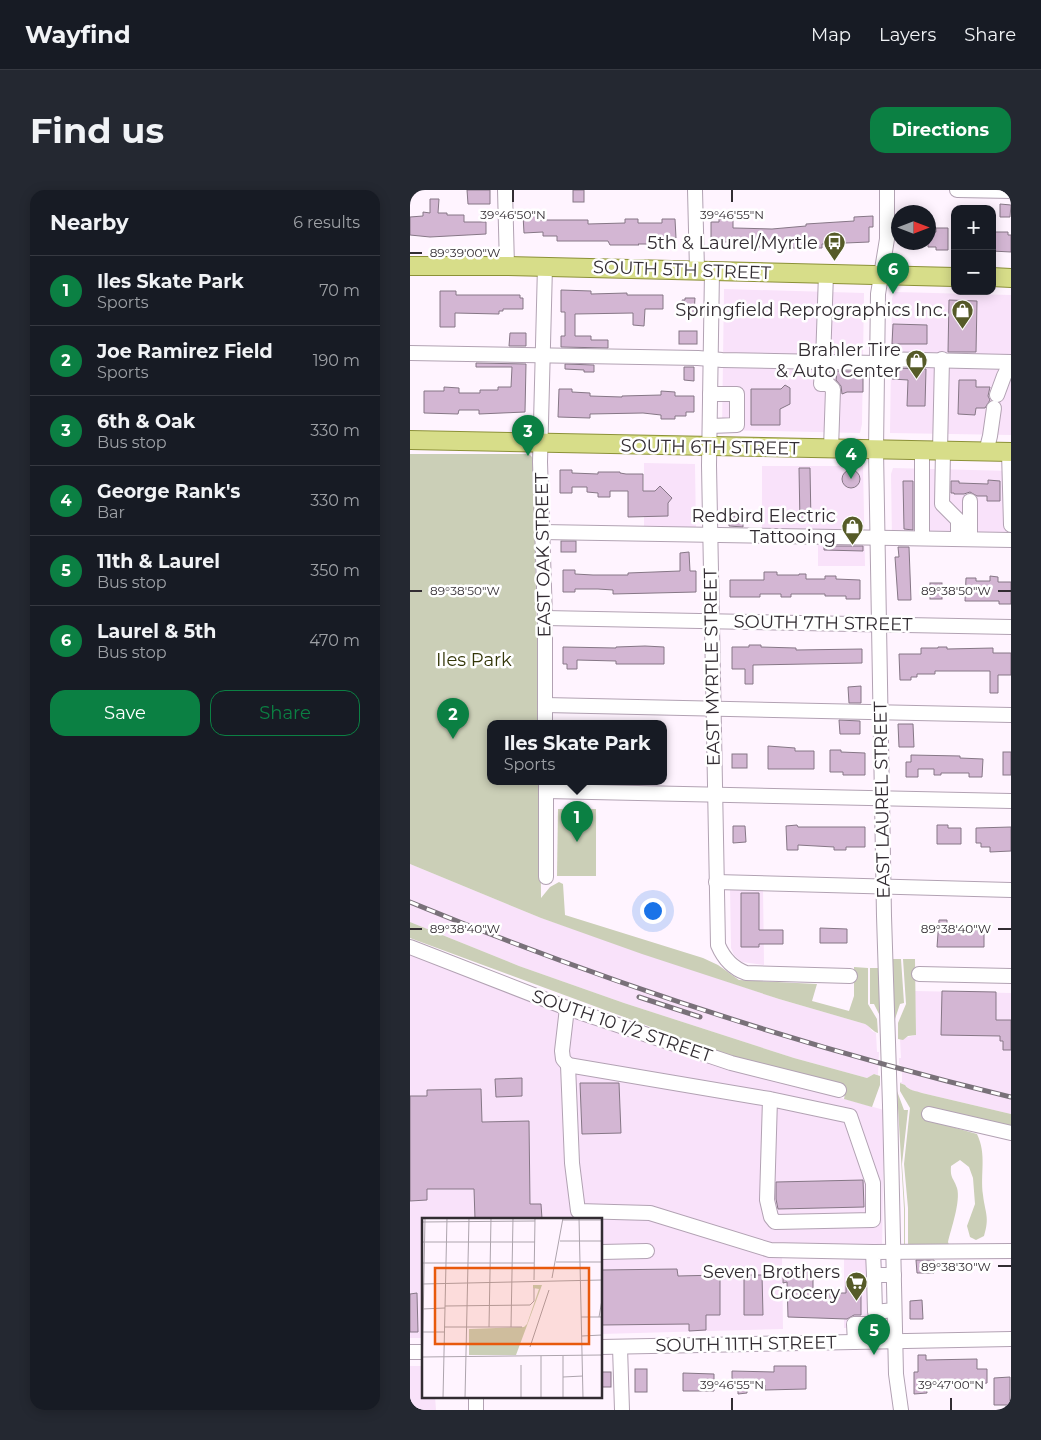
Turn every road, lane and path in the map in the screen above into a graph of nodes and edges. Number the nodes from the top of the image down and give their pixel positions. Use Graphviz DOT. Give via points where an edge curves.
graph roads {
  1 [pos="505,190"];
  2 [pos="695,190"];
  3 [pos="887,190"];
  4 [pos="957,190"];
  5 [pos="1011,191"];
  6 [pos="410,266"];
  7 [pos="507,266"];
  8 [pos="545,266"];
  9 [pos="705,271"];
  10 [pos="826,274"];
  11 [pos="881,275"];
  12 [pos="951,277"];
  13 [pos="996,278"];
  14 [pos="1011,278"];
  15 [pos="410,353"];
  16 [pos="543,356"];
  17 [pos="711,360"];
  18 [pos="942,360"];
  19 [pos="823,361"];
  20 [pos="877,361"];
  21 [pos="1011,362"];
  22 [pos="710,394"];
  23 [pos="710,426"];
  24 [pos="410,440"];
  25 [pos="541,443"];
  26 [pos="709,447"];
  27 [pos="831,449"];
  28 [pos="876,450"];
  29 [pos="922,451"];
  30 [pos="941,451"];
  31 [pos="986,452"];
  32 [pos="1010,452"];
  33 [pos="1010,493"];
  34 [pos="970,501"];
  35 [pos="1011,525"];
  36 [pos="542,532"];
  37 [pos="710,535"];
  38 [pos="878,537"];
  39 [pos="922,538"];
  40 [pos="964,539"];
  41 [pos="1011,540"];
  42 [pos="545,618"];
  43 [pos="711,621"];
  44 [pos="879,624"];
  45 [pos="1011,627"];
  46 [pos="545,705"];
  47 [pos="714,708"];
  48 [pos="880,711"];
  49 [pos="1011,715"];
  50 [pos="545,720"];
  51 [pos="546,786"];
  52 [pos="715,794"];
  53 [pos="882,798"];
  54 [pos="1011,801"];
  55 [pos="546,877"];
  56 [pos="716,882"];
  57 [pos="883,886"];
  58 [pos="1011,890"];
  59 [pos="410,947"];
  60 [pos="919,974"];
  61 [pos="850,976"];
  62 [pos="1011,976"];
  63 [pos="567,1008"];
  64 [pos="568,1065"];
  65 [pos="839,1090"];
  66 [pos="770,1100"];
  67 [pos="930,1114"];
  68 [pos="1011,1134"];
  69 [pos="578,1215"];
  70 [pos="647,1251"];
  71 [pos="1011,1251"];
  72 [pos="602,1252"];
  73 [pos="873,1252"];
  74 [pos="893,1252"];
  75 [pos="874,1275"];
  76 [pos="894,1275"];
  77 [pos="894,1310"];
  78 [pos="873,1318"];
  79 [pos="1011,1338"];
  80 [pos="895,1341"];
  81 [pos="862,1342"];
  82 [pos="620,1347"];
  83 [pos="602,1348"];
  84 [pos="622,1410"];
  85 [pos="901,1410"];
  1 -- 7 [label="street"];
  2 -- 9 [label="street, EAST MYRTLE STREET"];
  3 -- 11 [label="street, EAST LAUREL STREET" via="887,239"];
  4 -- 5 [label="street"];
  6 -- 7 [label="main road, SOUTH 5TH STREET"];
  7 -- 8 [label="main road, SOUTH 5TH STREET"];
  8 -- 9 [label="main road, SOUTH 5TH STREET"];
  8 -- 16 [label="street, EAST OAK STREET"];
  9 -- 10 [label="main road, SOUTH 5TH STREET"];
  9 -- 17 [label="street, EAST MYRTLE STREET"];
  10 -- 11 [label="main road, SOUTH 5TH STREET"];
  10 -- 19 [label="street"];
  11 -- 12 [label="main road, SOUTH 5TH STREET"];
  11 -- 20 [label="street, EAST LAUREL STREET"];
  13 -- 14 [label="main road"];
  15 -- 16 [label="street"];
  16 -- 17 [label="street"];
  16 -- 25 [label="street, EAST OAK STREET"];
  17 -- 19 [label="street"];
  17 -- 22 [label="street, EAST MYRTLE STREET"];
  18 -- 20 [label="street"];
  18 -- 21 [label="street"];
  18 -- 30 [label="street"];
  19 -- 20 [label="street"];
  19 -- 27 [label="street" via="821,384 828,384 833,389"];
  20 -- 28 [label="street, EAST LAUREL STREET"];
  21 -- 31 [label="street" via="995,401"];
  22 -- 23 [label="street, EAST MYRTLE STREET"];
  22 -- 23 [label="street" via="737,394 737,425"];
  23 -- 26 [label="street, EAST MYRTLE STREET"];
  24 -- 25 [label="main road, SOUTH 6TH STREET"];
  25 -- 26 [label="main road, SOUTH 6TH STREET"];
  25 -- 36 [label="street, EAST OAK STREET"];
  26 -- 27 [label="main road, SOUTH 6TH STREET"];
  26 -- 37 [label="street, EAST MYRTLE STREET"];
  27 -- 28 [label="main road, SOUTH 6TH STREET"];
  28 -- 29 [label="main road, SOUTH 6TH STREET"];
  28 -- 38 [label="street, EAST LAUREL STREET"];
  29 -- 30 [label="main road, SOUTH 6TH STREET"];
  29 -- 39 [label="street"];
  30 -- 31 [label="main road, SOUTH 6TH STREET"];
  30 -- 40 [label="street" via="942,504 958,520"];
  31 -- 32 [label="main road, SOUTH 6TH STREET"];
  32 -- 33 [label="street"];
  33 -- 35 [label="street"];
  34 -- 40 [label="street"];
  36 -- 37 [label="street"];
  36 -- 42 [label="street, EAST OAK STREET"];
  37 -- 38 [label="street"];
  37 -- 43 [label="street, EAST MYRTLE STREET"];
  38 -- 39 [label="street"];
  38 -- 44 [label="street, EAST LAUREL STREET"];
  39 -- 40 [label="street"];
  40 -- 41 [label="street"];
  42 -- 43 [label="street, SOUTH 7TH STREET"];
  42 -- 46 [label="street, EAST OAK STREET"];
  43 -- 44 [label="street, SOUTH 7TH STREET"];
  43 -- 47 [label="street, EAST MYRTLE STREET"];
  44 -- 45 [label="street, SOUTH 7TH STREET"];
  44 -- 48 [label="street, EAST LAUREL STREET"];
  46 -- 47 [label="street"];
  46 -- 50 [label="street, EAST OAK STREET"];
  47 -- 48 [label="street"];
  47 -- 52 [label="street, EAST MYRTLE STREET"];
  48 -- 49 [label="street"];
  48 -- 53 [label="street, EAST LAUREL STREET"];
  51 -- 52 [label="street"];
  51 -- 55 [label="street"];
  52 -- 53 [label="street"];
  52 -- 56 [label="street, EAST MYRTLE STREET"];
  53 -- 54 [label="street"];
  53 -- 57 [label="street, EAST LAUREL STREET"];
  56 -- 57 [label="street"];
  56 -- 61 [label="street, EAST MYRTLE STREET" via="718,945 734,968 746,974"];
  57 -- 58 [label="street"];
  57 -- 74 [label="street, EAST LAUREL STREET"];
  59 -- 63 [label="street, SOUTH 10 1/2 STREET"];
  60 -- 62 [label="street"];
  63 -- 64 [label="street" via="562,1051"];
  63 -- 65 [label="street, SOUTH 10 1/2 STREET" via="731,1062"];
  64 -- 66 [label="street"];
  64 -- 69 [label="street"];
  66 -- 66 [label="street" via="850,1116 874,1183 872,1220 775,1222 767,1200"];
  67 -- 68 [label="street"];
  69 -- 73 [label="street" via="650,1213 770,1250"];
  70 -- 72 [label="street"];
  71 -- 74 [label="street"];
  73 -- 74 [label="street"];
  73 -- 75 [label="street"];
  74 -- 76 [label="street, EAST LAUREL STREET"];
  75 -- 76 [label="street"];
  75 -- 78 [label="street"];
  76 -- 77 [label="street, EAST LAUREL STREET"];
  77 -- 78 [label="street"];
  77 -- 80 [label="street, EAST LAUREL STREET"];
  78 -- 81 [label="street"];
  79 -- 80 [label="street, SOUTH 11TH STREET"];
  80 -- 81 [label="street, SOUTH 11TH STREET"];
  80 -- 85 [label="street, EAST LAUREL STREET"];
  81 -- 82 [label="street, SOUTH 11TH STREET"];
  82 -- 83 [label="street, SOUTH 11TH STREET"];
  82 -- 84 [label="street"];
}
